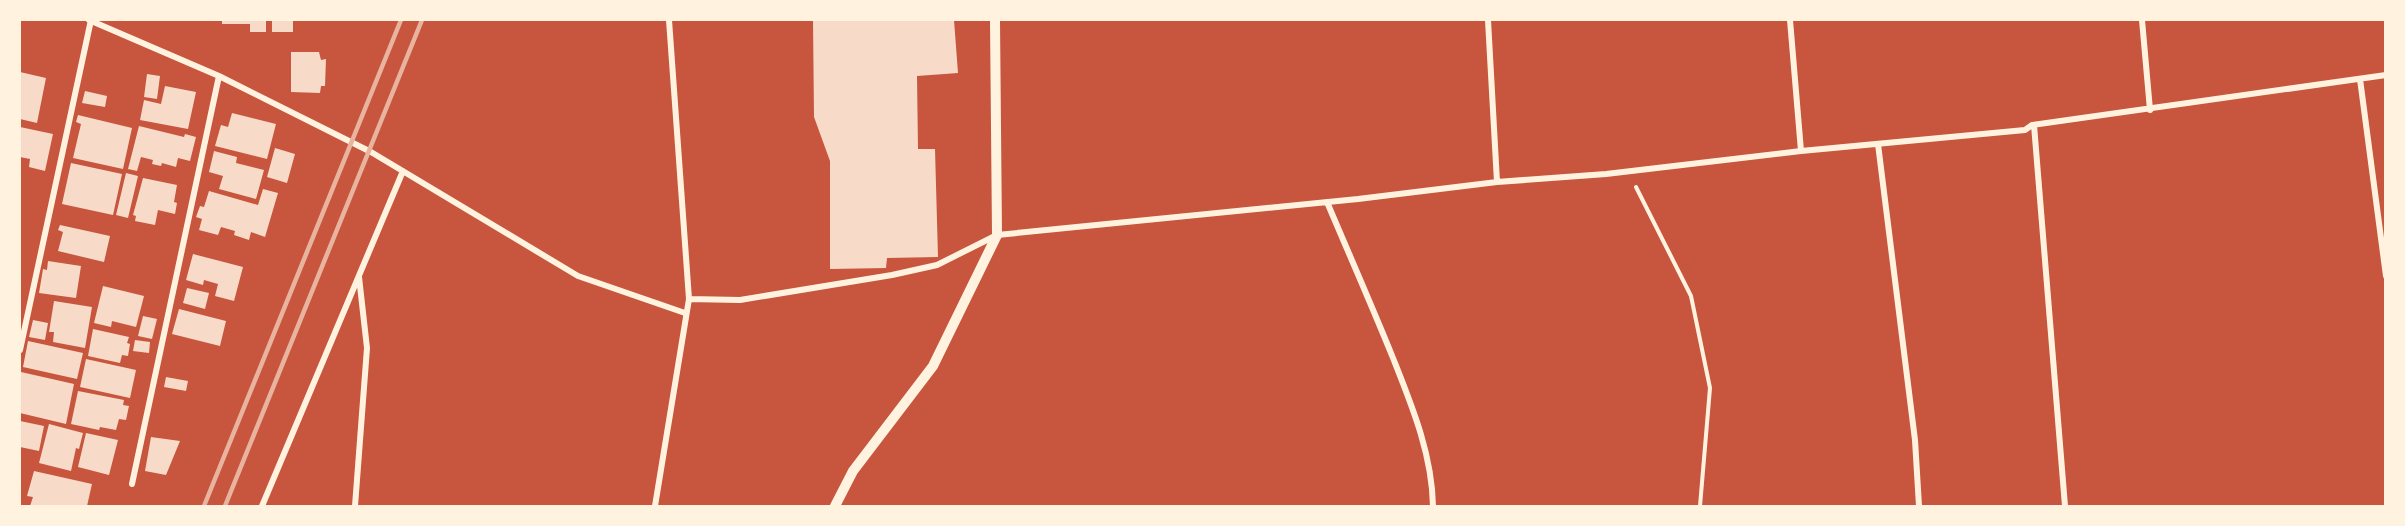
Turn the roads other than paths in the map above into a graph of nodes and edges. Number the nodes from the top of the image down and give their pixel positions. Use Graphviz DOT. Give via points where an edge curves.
graph roads {
  1 [pos="90,20"];
  2 [pos="669,20"];
  3 [pos="995,20"];
  4 [pos="1488,20"];
  5 [pos="1790,20"];
  6 [pos="2142,20"];
  7 [pos="2385,75"];
  8 [pos="219,76"];
  9 [pos="2360,79"];
  10 [pos="2150,110"];
  11 [pos="2034,125"];
  12 [pos="1878,144"];
  13 [pos="1801,151"];
  14 [pos="403,171"];
  15 [pos="1497,182"];
  16 [pos="1327,202"];
  17 [pos="997,236"];
  18 [pos="359,276"];
  19 [pos="2385,276"];
  20 [pos="689,299"];
  21 [pos="685,313"];
  22 [pos="20,350"];
  23 [pos="132,484"];
  24 [pos="262,507"];
  25 [pos="355,507"];
  26 [pos="655,507"];
  27 [pos="836,507"];
  28 [pos="1433,507"];
  29 [pos="1918,507"];
  30 [pos="2065,507"];
  1 -- 8 [label="street"];
  1 -- 22 [label="street"];
  2 -- 20 [label="street"];
  3 -- 17 [label="street"];
  4 -- 15 [label="street"];
  5 -- 13 [label="street"];
  6 -- 10 [label="street"];
  7 -- 9 [label="street"];
  8 -- 14 [label="street"];
  8 -- 23 [label="street"];
  9 -- 10 [label="street"];
  9 -- 19 [label="street"];
  10 -- 11 [label="street"];
  11 -- 12 [label="street" via="2025,130"];
  11 -- 30 [label="street"];
  12 -- 13 [label="street"];
  12 -- 29 [label="street" via="1915,440"];
  13 -- 15 [label="street"];
  14 -- 18 [label="street"];
  14 -- 21 [label="street" via="578,276"];
  15 -- 16 [label="street"];
  16 -- 17 [label="street"];
  16 -- 28 [label="street" via="1419,425 1432,482"];
  17 -- 20 [label="street" via="937,265 892,275 740,300"];
  17 -- 27 [label="street" via="933,366 853,471"];
  18 -- 24 [label="street"];
  18 -- 25 [label="street" via="367,348"];
  20 -- 21 [label="street"];
  21 -- 26 [label="street"];
}
